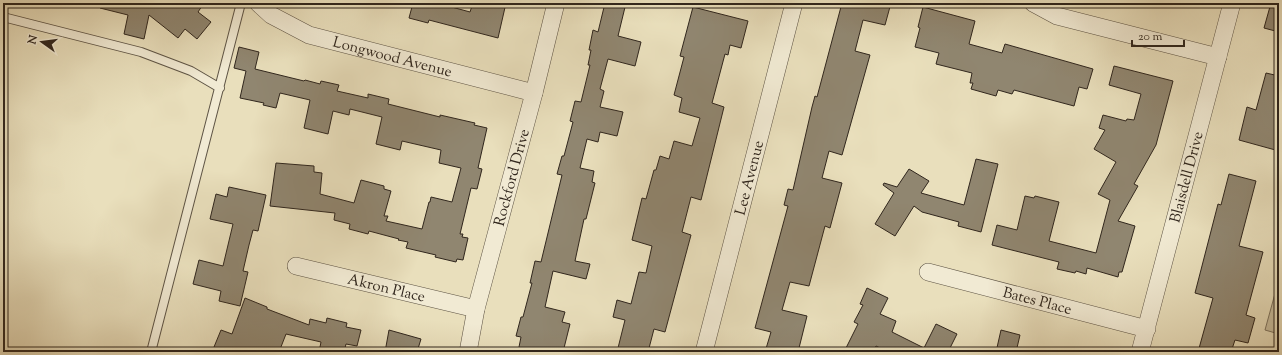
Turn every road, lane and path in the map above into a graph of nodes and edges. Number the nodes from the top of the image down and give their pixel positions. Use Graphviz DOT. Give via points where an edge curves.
graph roads {
  1 [pos="241,3"];
  2 [pos="258,3"];
  3 [pos="556,3"];
  4 [pos="794,3"];
  5 [pos="1033,3"];
  6 [pos="1232,3"];
  7 [pos="3,17"];
  8 [pos="1218,57"];
  9 [pos="220,88"];
  10 [pos="534,93"];
  11 [pos="296,266"];
  12 [pos="928,272"];
  13 [pos="476,309"];
  14 [pos="1146,329"];
  15 [pos="151,352"];
  16 [pos="468,352"];
  17 [pos="704,352"];
  18 [pos="1140,352"];
  1 -- 9 [label="lane"];
  2 -- 10 [label="street, Longwood Avenue" via="271,15 309,35"];
  3 -- 10 [label="street, Rockford Drive"];
  4 -- 17 [label="street, Lee Avenue"];
  5 -- 8 [label="street" via="1057,16"];
  6 -- 8 [label="street, Blaisdell Drive"];
  7 -- 9 [label="lane" via="141,52 191,71"];
  8 -- 14 [label="street, Blaisdell Drive"];
  9 -- 15 [label="lane"];
  10 -- 13 [label="street, Rockford Drive"];
  11 -- 13 [label="street, Akron Place"];
  12 -- 14 [label="street, Bates Place"];
  13 -- 16 [label="street, Rockford Drive"];
  14 -- 18 [label="street, Blaisdell Drive"];
}
